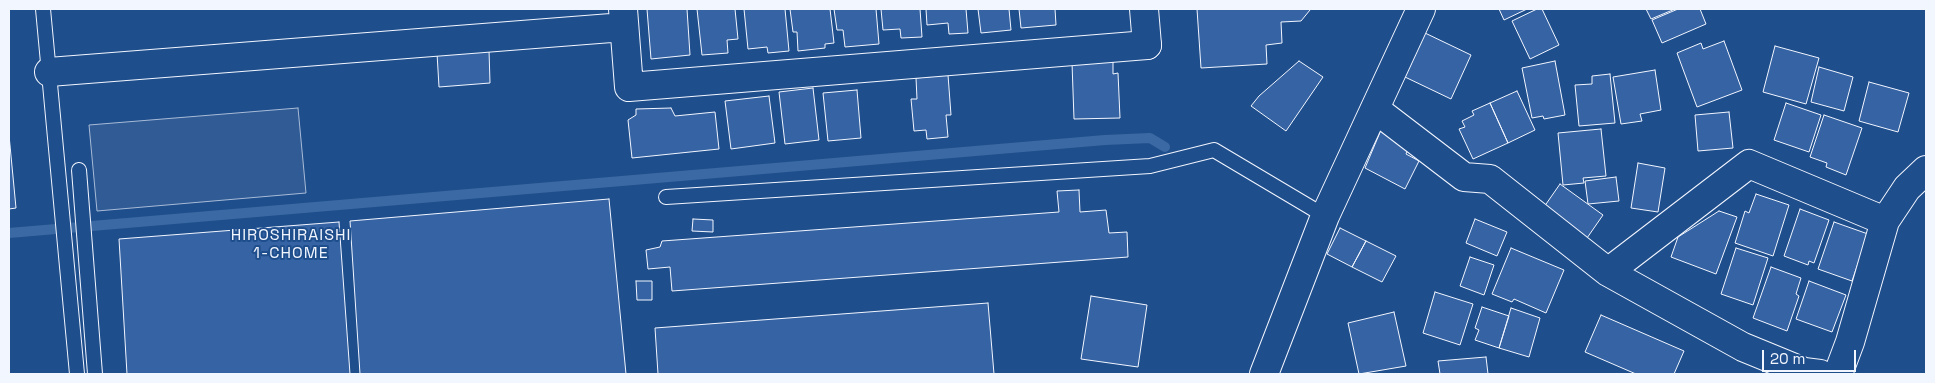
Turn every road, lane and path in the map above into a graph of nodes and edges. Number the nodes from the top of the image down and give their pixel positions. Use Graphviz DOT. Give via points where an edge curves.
graph roads {
  1 [pos="43,9"];
  2 [pos="1144,9"];
  3 [pos="1421,9"];
  4 [pos="624,18"];
  5 [pos="49,72"];
  6 [pos="1375,109"];
  7 [pos="79,170"];
  8 [pos="1926,170"];
  9 [pos="666,197"];
  10 [pos="1325,216"];
  11 [pos="1885,221"];
  12 [pos="1608,272"];
  13 [pos="1773,367"];
  14 [pos="76,374"];
  15 [pos="95,374"];
  16 [pos="1264,374"];
  17 [pos="1820,374"];
  18 [pos="1838,374"];
  1 -- 5 [label="lane"];
  2 -- 4 [label="street" via="1147,45 629,87"];
  3 -- 6 [label="street"];
  4 -- 5 [label="street"];
  5 -- 14 [label="lane"];
  6 -- 10 [label="street"];
  6 -- 12 [label="street" via="1464,177 1490,180"];
  7 -- 15 [label="lane"];
  8 -- 11 [label="street" via="1907,188"];
  9 -- 10 [label="lane" via="1150,166 1214,150"];
  10 -- 16 [label="street"];
  11 -- 12 [label="street" via="1749,164"];
  11 -- 18 [label="street"];
  12 -- 13 [label="street"];
  13 -- 17 [label="street"];
}
